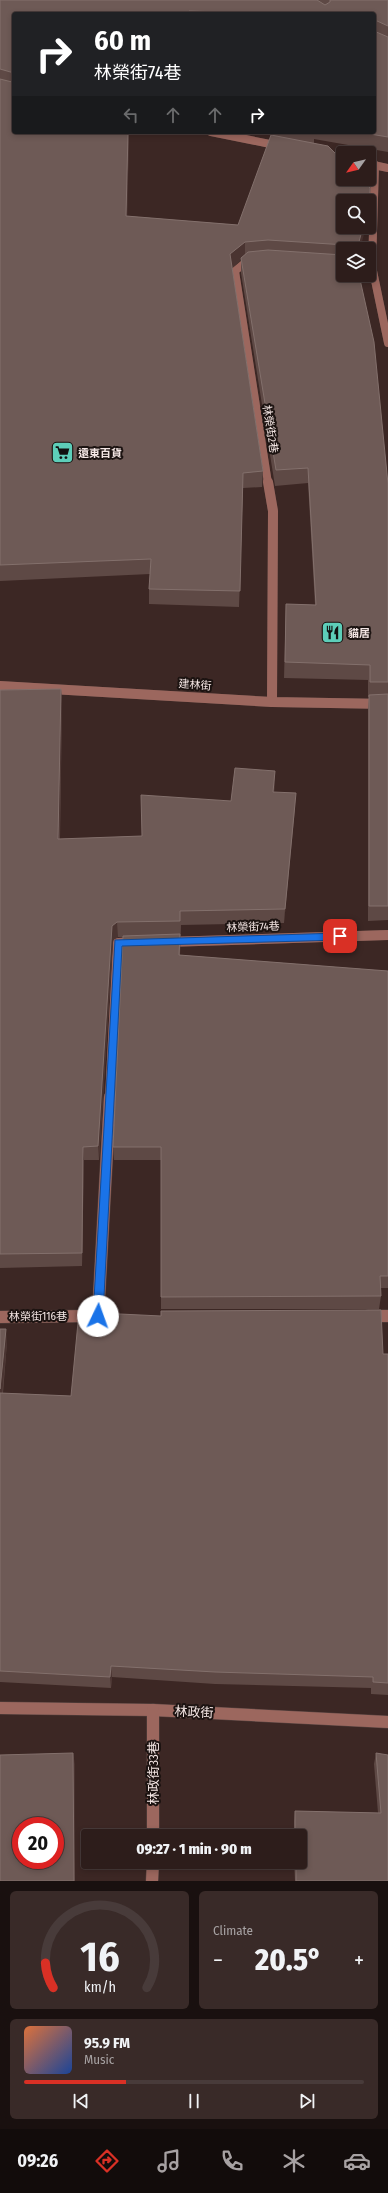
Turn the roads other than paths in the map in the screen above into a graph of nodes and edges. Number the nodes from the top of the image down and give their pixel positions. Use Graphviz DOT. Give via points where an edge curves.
graph roads {
  1 [pos="222,134"];
  2 [pos="289,148"];
  3 [pos="376,166"];
  4 [pos="388,168"];
  5 [pos="372,186"];
  6 [pos="370,242"];
  7 [pos="260,261"];
  8 [pos="374,282"];
  9 [pos="388,342"];
  10 [pos="0,686"];
  11 [pos="272,702"];
  12 [pos="388,704"];
  13 [pos="388,935"];
  14 [pos="102,1316"];
  15 [pos="357,1316"];
  16 [pos="388,1316"];
  17 [pos="0,1317"];
  18 [pos="0,1708"];
  19 [pos="154,1710"];
  20 [pos="388,1722"];
  21 [pos="153,1829"];
  22 [pos="152,1869"];
  23 [pos="152,1881"];
  1 -- 2 [label="street"];
  3 -- 4 [label="street"];
  5 -- 6 [label="street"];
  7 -- 11 [label="street, 林榮街2巷" via="246,262 235,271 273,511"];
  8 -- 9 [label="street"];
  10 -- 11 [label="street, 建林街"];
  11 -- 12 [label="street, 建林街"];
  13 -- 14 [label="street, 林榮街74巷" via="118,943"];
  14 -- 17 [label="street, 林榮街116巷"];
  15 -- 16 [label="street"];
  18 -- 19 [label="street, 林政街"];
  19 -- 20 [label="street, 林政街"];
  19 -- 21 [label="street, 林政街33巷"];
  22 -- 23 [label="street"];
}
